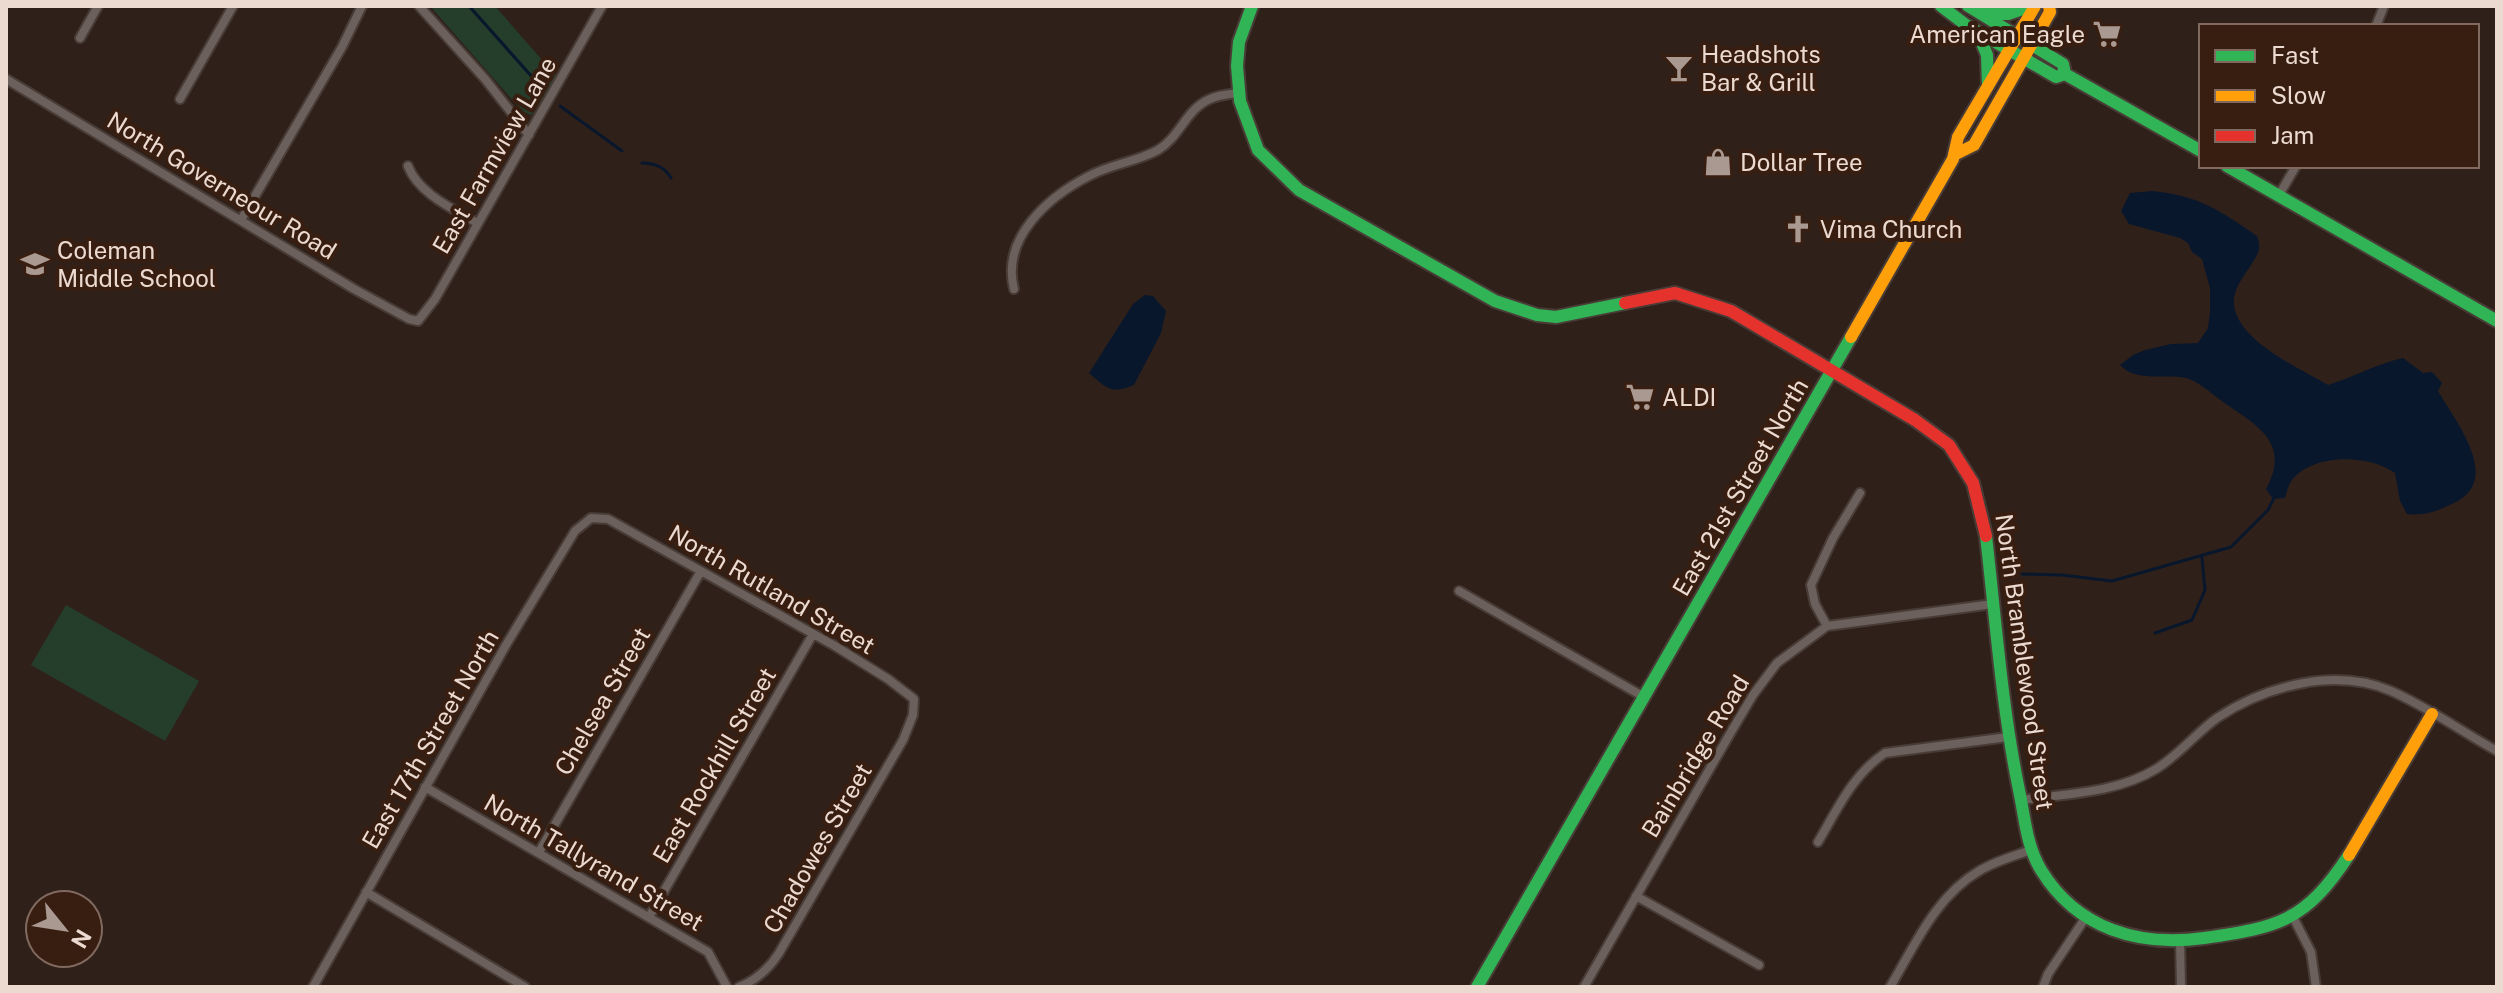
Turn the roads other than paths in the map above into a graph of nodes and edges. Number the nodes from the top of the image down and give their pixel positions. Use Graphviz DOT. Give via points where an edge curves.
graph roads {
  1 [pos="98,6"];
  2 [pos="233,6"];
  3 [pos="362,6"];
  4 [pos="419,6"];
  5 [pos="602,6"];
  6 [pos="1252,6"];
  7 [pos="1941,6"];
  8 [pos="1968,6"];
  9 [pos="2033,6"];
  10 [pos="2049,6"];
  11 [pos="1982,14"];
  12 [pos="1977,31"];
  13 [pos="2017,36"];
  14 [pos="80,38"];
  15 [pos="2032,45"];
  16 [pos="2010,50"];
  17 [pos="2024,58"];
  18 [pos="2065,74"];
  19 [pos="6,79"];
  20 [pos="1988,87"];
  21 [pos="1239,93"];
  22 [pos="180,99"];
  23 [pos="529,135"];
  24 [pos="2199,150"];
  25 [pos="1956,154"];
  26 [pos="408,166"];
  27 [pos="2231,168"];
  28 [pos="2295,168"];
  29 [pos="2279,195"];
  30 [pos="241,220"];
  31 [pos="477,223"];
  32 [pos="1014,289"];
  33 [pos="418,321"];
  34 [pos="2497,321"];
  35 [pos="1831,371"];
  36 [pos="1860,493"];
  37 [pos="591,518"];
  38 [pos="701,571"];
  39 [pos="1459,591"];
  40 [pos="1993,604"];
  41 [pos="1827,626"];
  42 [pos="813,634"];
  43 [pos="1644,697"];
  44 [pos="2432,714"];
  45 [pos="913,715"];
  46 [pos="2008,737"];
  47 [pos="2497,751"];
  48 [pos="425,787"];
  49 [pos="2021,800"];
  50 [pos="1818,842"];
  51 [pos="2031,850"];
  52 [pos="539,852"];
  53 [pos="366,892"];
  54 [pos="1636,896"];
  55 [pos="649,917"];
  56 [pos="2086,917"];
  57 [pos="2293,917"];
  58 [pos="2180,941"];
  59 [pos="1759,965"];
  60 [pos="313,987"];
  61 [pos="525,987"];
  62 [pos="727,987"];
  63 [pos="739,987"];
  64 [pos="1477,987"];
  65 [pos="1584,987"];
  66 [pos="1890,987"];
  67 [pos="2043,987"];
  68 [pos="2181,987"];
  69 [pos="2316,987"];
  1 -- 14 [label="street"];
  2 -- 22 [label="street"];
  3 -- 30 [label="street"];
  4 -- 23 [label="street"];
  5 -- 23 [label="street, East Farmview Lane"];
  6 -- 21 [label="main road, North Bramblewood Street" via="1239,42"];
  7 -- 12 [label="main road"];
  8 -- 11 [label="main road"];
  9 -- 11 [label="main road" via="2008,14"];
  9 -- 13 [label="main road, East 21st Street North"];
  10 -- 15 [label="main road"];
  11 -- 13 [label="main road"];
  12 -- 16 [label="main road"];
  12 -- 20 [label="main road" via="1987,55"];
  13 -- 15 [label="main road"];
  13 -- 16 [label="main road, East 21st Street North"];
  15 -- 17 [label="main road"];
  15 -- 18 [label="main road" via="2063,64"];
  16 -- 17 [label="main road"];
  16 -- 20 [label="main road, East 21st Street North"];
  17 -- 18 [label="main road" via="2056,77"];
  17 -- 25 [label="main road" via="1974,145"];
  18 -- 24 [label="main road"];
  19 -- 30 [label="street, North Governeour Road"];
  20 -- 25 [label="main road, East 21st Street North" via="1958,137"];
  21 -- 32 [label="street" via="1212,97 1159,149 1089,176 1043,209 1015,247"];
  21 -- 35 [label="main road, North Bramblewood Street" via="1258,150 1299,190 1495,301 1556,317 1675,293 1731,311"];
  23 -- 31 [label="street, East Farmview Lane"];
  25 -- 35 [label="main road, East 21st Street North"];
  26 -- 31 [label="street" via="413,180"];
  27 -- 29 [label="main road"];
  28 -- 29 [label="street"];
  29 -- 34 [label="main road"];
  30 -- 33 [label="street, North Governeour Road"];
  31 -- 33 [label="street, East Farmview Lane"];
  35 -- 40 [label="main road, North Bramblewood Street" via="1949,445 1973,483 1985,524"];
  35 -- 43 [label="main road, East 21st Street North"];
  36 -- 41 [label="street" via="1811,585"];
  37 -- 38 [label="street, North Rutland Street" via="608,519"];
  37 -- 48 [label="street, East 17th Street North" via="575,531"];
  38 -- 42 [label="street, North Rutland Street"];
  38 -- 52 [label="street, Chelsea Street"];
  39 -- 43 [label="street"];
  40 -- 41 [label="street, Bainbridge Road"];
  40 -- 46 [label="main road, North Bramblewood Street"];
  41 -- 54 [label="street, Bainbridge Road" via="1777,663 1753,695"];
  42 -- 45 [label="street, North Rutland Street" via="914,699"];
  42 -- 55 [label="street, East Rockhill Street"];
  43 -- 64 [label="main road, East 21st Street North"];
  44 -- 47 [label="street"];
  44 -- 49 [label="street" via="2365,683 2283,687 2248,699 2214,720 2155,770 2114,787"];
  44 -- 57 [label="main road, North Bramblewood Street" via="2347,858 2323,891"];
  45 -- 63 [label="street, Chadowes Street" via="779,953 770,967"];
  46 -- 49 [label="main road, North Bramblewood Street"];
  46 -- 50 [label="street" via="1885,753 1857,778"];
  48 -- 52 [label="street, North Tallyrand Street"];
  48 -- 53 [label="street, East 17th Street North"];
  49 -- 51 [label="main road, North Bramblewood Street"];
  51 -- 56 [label="main road, North Bramblewood Street" via="2042,872"];
  51 -- 66 [label="street" via="1982,869 1960,884 1943,901"];
  52 -- 55 [label="street, North Tallyrand Street"];
  53 -- 60 [label="street, East 17th Street North"];
  53 -- 61 [label="street"];
  54 -- 59 [label="street"];
  54 -- 65 [label="street, Bainbridge Road"];
  55 -- 62 [label="street, North Tallyrand Street" via="708,952"];
  56 -- 58 [label="main road, North Bramblewood Street" via="2146,940"];
  56 -- 67 [label="street"];
  57 -- 58 [label="main road, North Bramblewood Street" via="2258,930"];
  57 -- 69 [label="street" via="2311,952"];
  58 -- 68 [label="street"];
}
